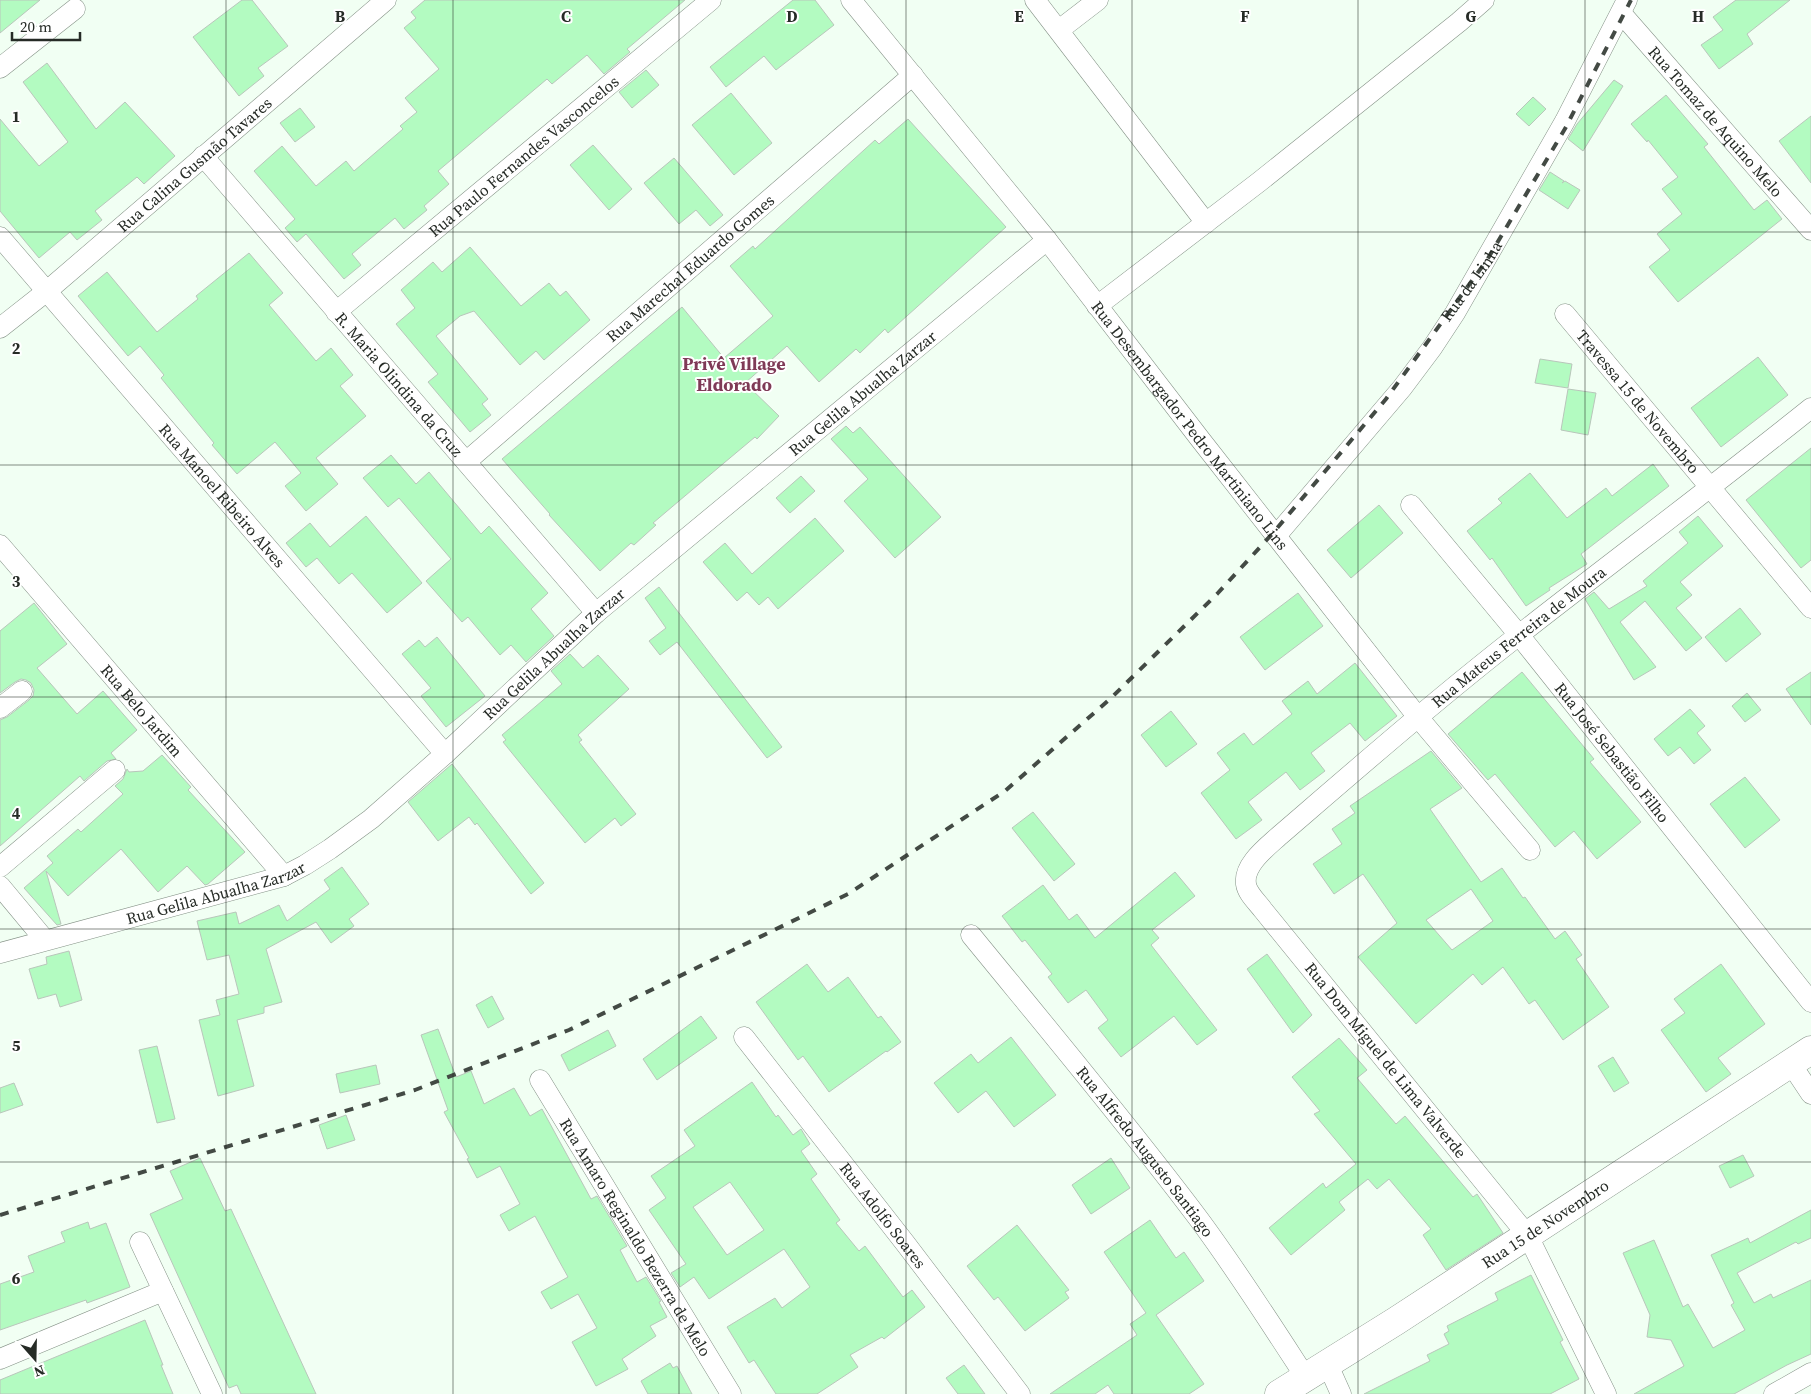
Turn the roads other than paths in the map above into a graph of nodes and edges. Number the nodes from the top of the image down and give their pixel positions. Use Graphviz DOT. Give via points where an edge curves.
graph roads {
  1 [pos="386,0"];
  2 [pos="711,0"];
  3 [pos="851,0"];
  4 [pos="1035,0"];
  5 [pos="1098,0"];
  6 [pos="1484,0"];
  7 [pos="1624,7"];
  8 [pos="75,9"];
  9 [pos="1059,30"];
  10 [pos="0,68"];
  11 [pos="914,75"];
  12 [pos="203,156"];
  13 [pos="1206,223"];
  14 [pos="1811,230"];
  15 [pos="0,237"];
  16 [pos="1047,240"];
  17 [pos="47,291"];
  18 [pos="1097,306"];
  19 [pos="336,312"];
  20 [pos="1565,314"];
  21 [pos="0,328"];
  22 [pos="1811,408"];
  23 [pos="466,461"];
  24 [pos="1710,488"];
  25 [pos="1412,505"];
  26 [pos="1276,536"];
  27 [pos="0,545"];
  28 [pos="1811,608"];
  29 [pos="596,613"];
  30 [pos="1519,635"];
  31 [pos="22,691"];
  32 [pos="0,708"];
  33 [pos="1417,716"];
  34 [pos="445,754"];
  35 [pos="116,770"];
  36 [pos="1530,850"];
  37 [pos="0,867"];
  38 [pos="284,876"];
  39 [pos="1246,884"];
  40 [pos="0,886"];
  41 [pos="971,935"];
  42 [pos="45,940"];
  43 [pos="0,953"];
  44 [pos="1811,1002"];
  45 [pos="744,1037"];
  46 [pos="1801,1057"];
  47 [pos="540,1080"];
  48 [pos="1811,1094"];
  49 [pos="1528,1236"];
  50 [pos="140,1242"];
  51 [pos="162,1291"];
  52 [pos="0,1359"];
  53 [pos="1317,1371"];
  54 [pos="1811,1373"];
  55 [pos="212,1394"];
  56 [pos="731,1394"];
  57 [pos="1020,1394"];
  58 [pos="1279,1394"];
  59 [pos="1341,1394"];
  60 [pos="1606,1394"];
  61 [pos="1774,1394"];
  1 -- 12 [label="street, Rua Calina Gusmão Tavares"];
  2 -- 19 [label="street, Rua Paulo Fernandes Vasconcelos"];
  3 -- 11 [label="street, Rua Desembargador Pedro Martiniano Lins"];
  4 -- 9 [label="street"];
  5 -- 9 [label="street"];
  6 -- 13 [label="street"];
  7 -- 14 [label="street, Rua Tomaz de Aquino Melo"];
  7 -- 26 [label="street, Rua da Linha" via="1565,121 1442,334 1402,388"];
  8 -- 10 [label="street"];
  9 -- 13 [label="street"];
  11 -- 16 [label="street, Rua Desembargador Pedro Martiniano Lins"];
  11 -- 23 [label="street, Rua Marechal Eduardo Gomes"];
  12 -- 17 [label="street, Rua Calina Gusmão Tavares"];
  12 -- 19 [label="street, R. Maria Olindina da Cruz"];
  13 -- 18 [label="street"];
  15 -- 17 [label="street, Rua Manoel Ribeiro Alves"];
  16 -- 18 [label="street, Rua Desembargador Pedro Martiniano Lins"];
  16 -- 29 [label="street, Rua Gelila Abualha Zarzar"];
  17 -- 21 [label="street, Rua Calina Gusmão Tavares"];
  17 -- 34 [label="street, Rua Manoel Ribeiro Alves"];
  18 -- 26 [label="street, Rua Desembargador Pedro Martiniano Lins"];
  19 -- 23 [label="street, R. Maria Olindina da Cruz"];
  20 -- 24 [label="street, Travessa 15 de Novembro"];
  22 -- 24 [label="street, Rua Mateus Ferreira de Moura"];
  23 -- 29 [label="street, R. Maria Olindina da Cruz"];
  24 -- 28 [label="street, Travessa 15 de Novembro"];
  24 -- 30 [label="street, Rua Mateus Ferreira de Moura"];
  25 -- 30 [label="street, Rua José Sebastião Filho"];
  26 -- 33 [label="street, Rua Desembargador Pedro Martiniano Lins"];
  27 -- 38 [label="street, Rua Belo Jardim"];
  29 -- 34 [label="street, Rua Gelila Abualha Zarzar"];
  30 -- 33 [label="street, Rua Mateus Ferreira de Moura"];
  30 -- 44 [label="street, Rua José Sebastião Filho"];
  31 -- 32 [label="street"];
  33 -- 36 [label="street, Rua Desembargador Pedro Martiniano Lins"];
  33 -- 39 [label="street, Rua Mateus Ferreira de Moura" via="1259,854 1246,876"];
  34 -- 38 [label="street, Rua Gelila Abualha Zarzar" via="371,819"];
  35 -- 37 [label="street"];
  38 -- 42 [label="street, Rua Gelila Abualha Zarzar"];
  39 -- 49 [label="street, Rua Dom Miguel de Lima Valverde" via="1263,910"];
  40 -- 42 [label="street"];
  41 -- 53 [label="street, Rua Alfredo Augusto Santiago"];
  42 -- 43 [label="street, Rua Gelila Abualha Zarzar"];
  45 -- 57 [label="street, Rua Adolfo Soares"];
  46 -- 48 [label="street"];
  46 -- 49 [label="main road, Rua 15 de Novembro"];
  47 -- 56 [label="street, Rua Amaro Reginaldo Bezerra de Melo"];
  49 -- 53 [label="main road, Rua 15 de Novembro"];
  49 -- 60 [label="street, Rua Dom Miguel de Lima Valverde"];
  50 -- 51 [label="street"];
  51 -- 52 [label="street"];
  51 -- 55 [label="street"];
  53 -- 58 [label="main road, Rua 15 de Novembro"];
  53 -- 59 [label="street, Rua Alfredo Augusto Santiago"];
  54 -- 61 [label="street"];
}
